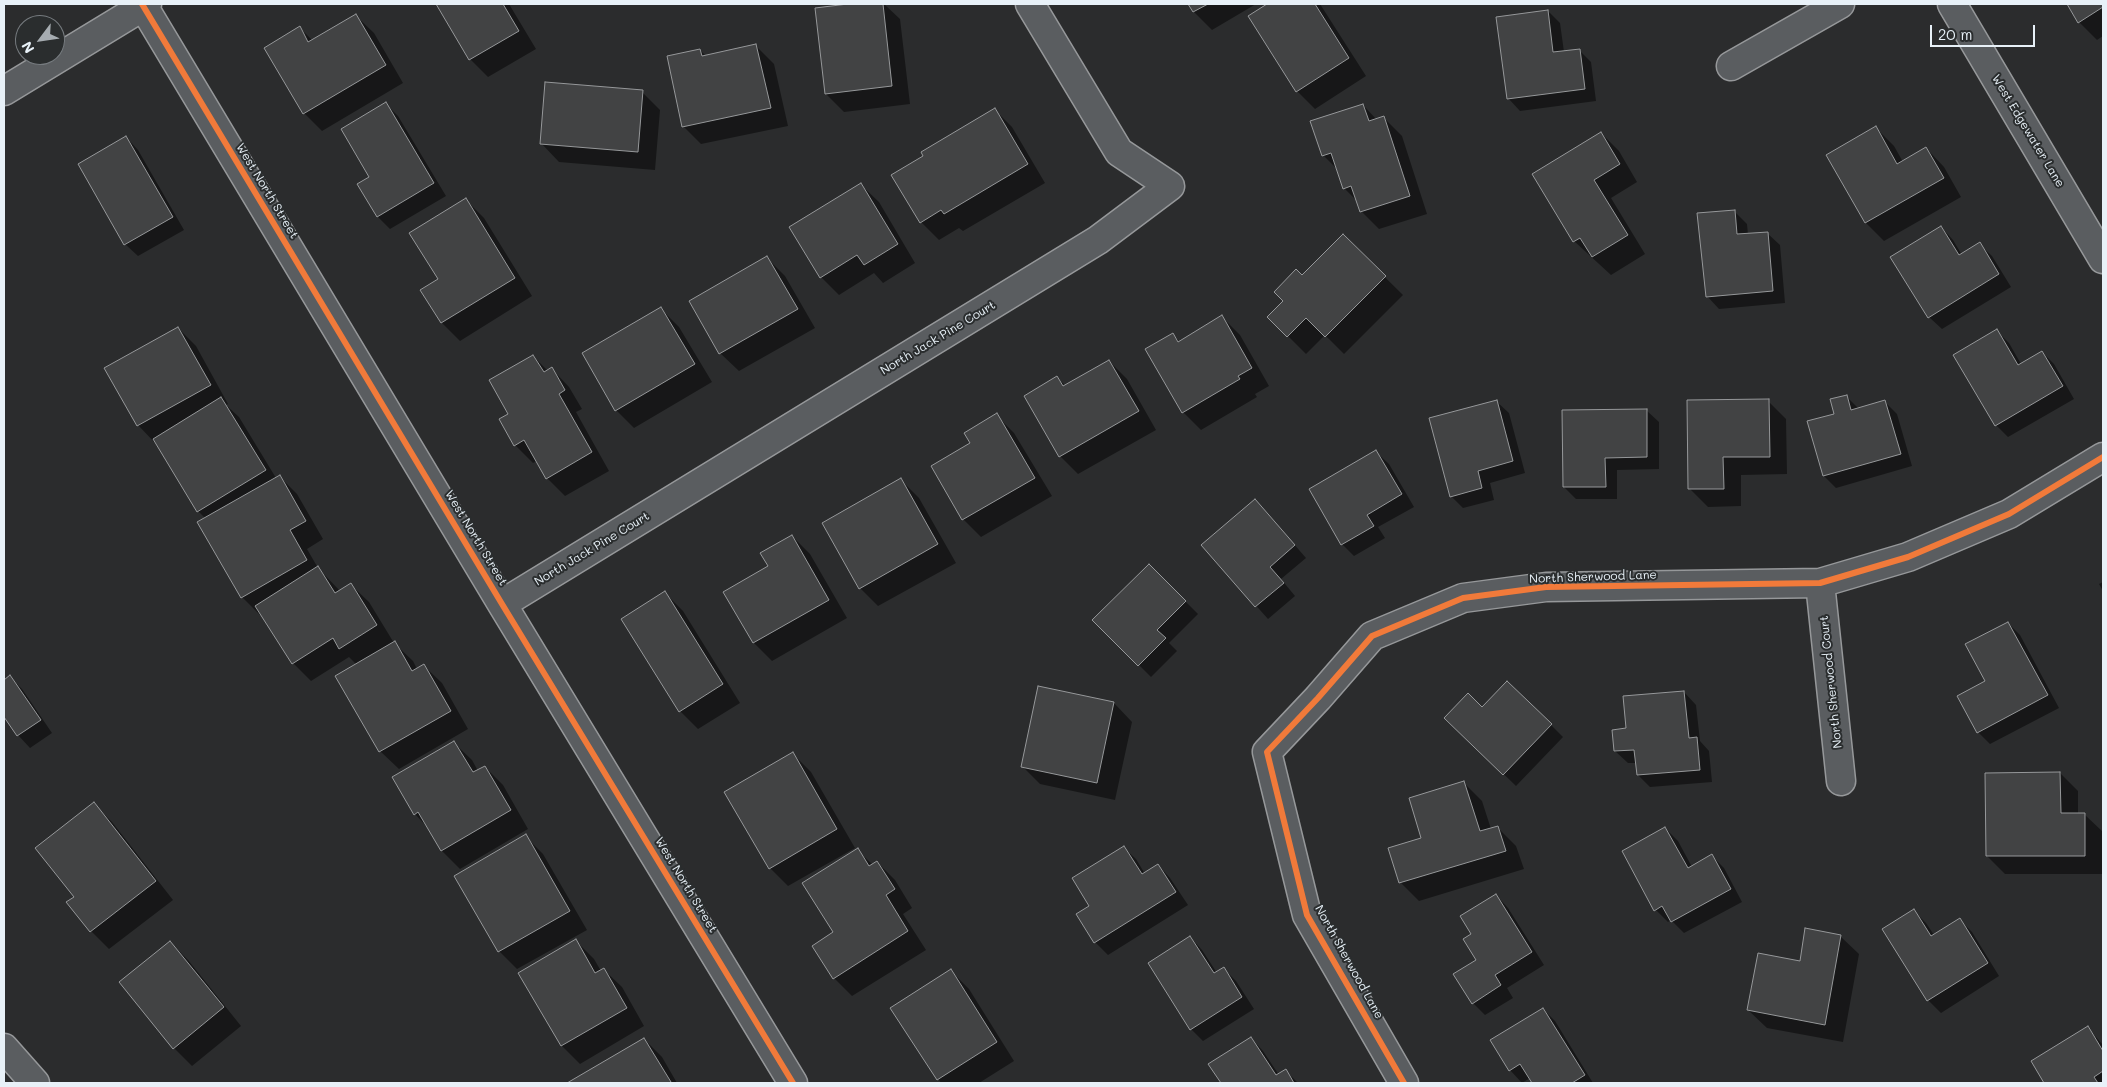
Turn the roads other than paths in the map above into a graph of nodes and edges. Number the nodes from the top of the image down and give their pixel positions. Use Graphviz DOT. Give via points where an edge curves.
graph roads {
  1 [pos="1030,4"];
  2 [pos="1840,4"];
  3 [pos="1952,4"];
  4 [pos="144,5"];
  5 [pos="1731,66"];
  6 [pos="4,91"];
  7 [pos="2103,259"];
  8 [pos="2103,457"];
  9 [pos="1820,583"];
  10 [pos="502,604"];
  11 [pos="1841,781"];
  12 [pos="4,1048"];
  13 [pos="35,1083"];
  14 [pos="793,1083"];
  15 [pos="1404,1083"];
  1 -- 10 [label="street, North Jack Pine Court" via="1119,152 1170,186 1098,240"];
  2 -- 5 [label="street"];
  3 -- 7 [label="street, West Edgewater Lane"];
  4 -- 6 [label="street"];
  4 -- 10 [label="street, West North Street"];
  8 -- 9 [label="street, North Sherwood Lane" via="2010,514 1908,557"];
  9 -- 11 [label="street, North Sherwood Court"];
  9 -- 15 [label="street, North Sherwood Lane" via="1546,587 1463,598 1372,636 1267,752 1308,915"];
  10 -- 14 [label="street, West North Street"];
  12 -- 13 [label="street"];
}
